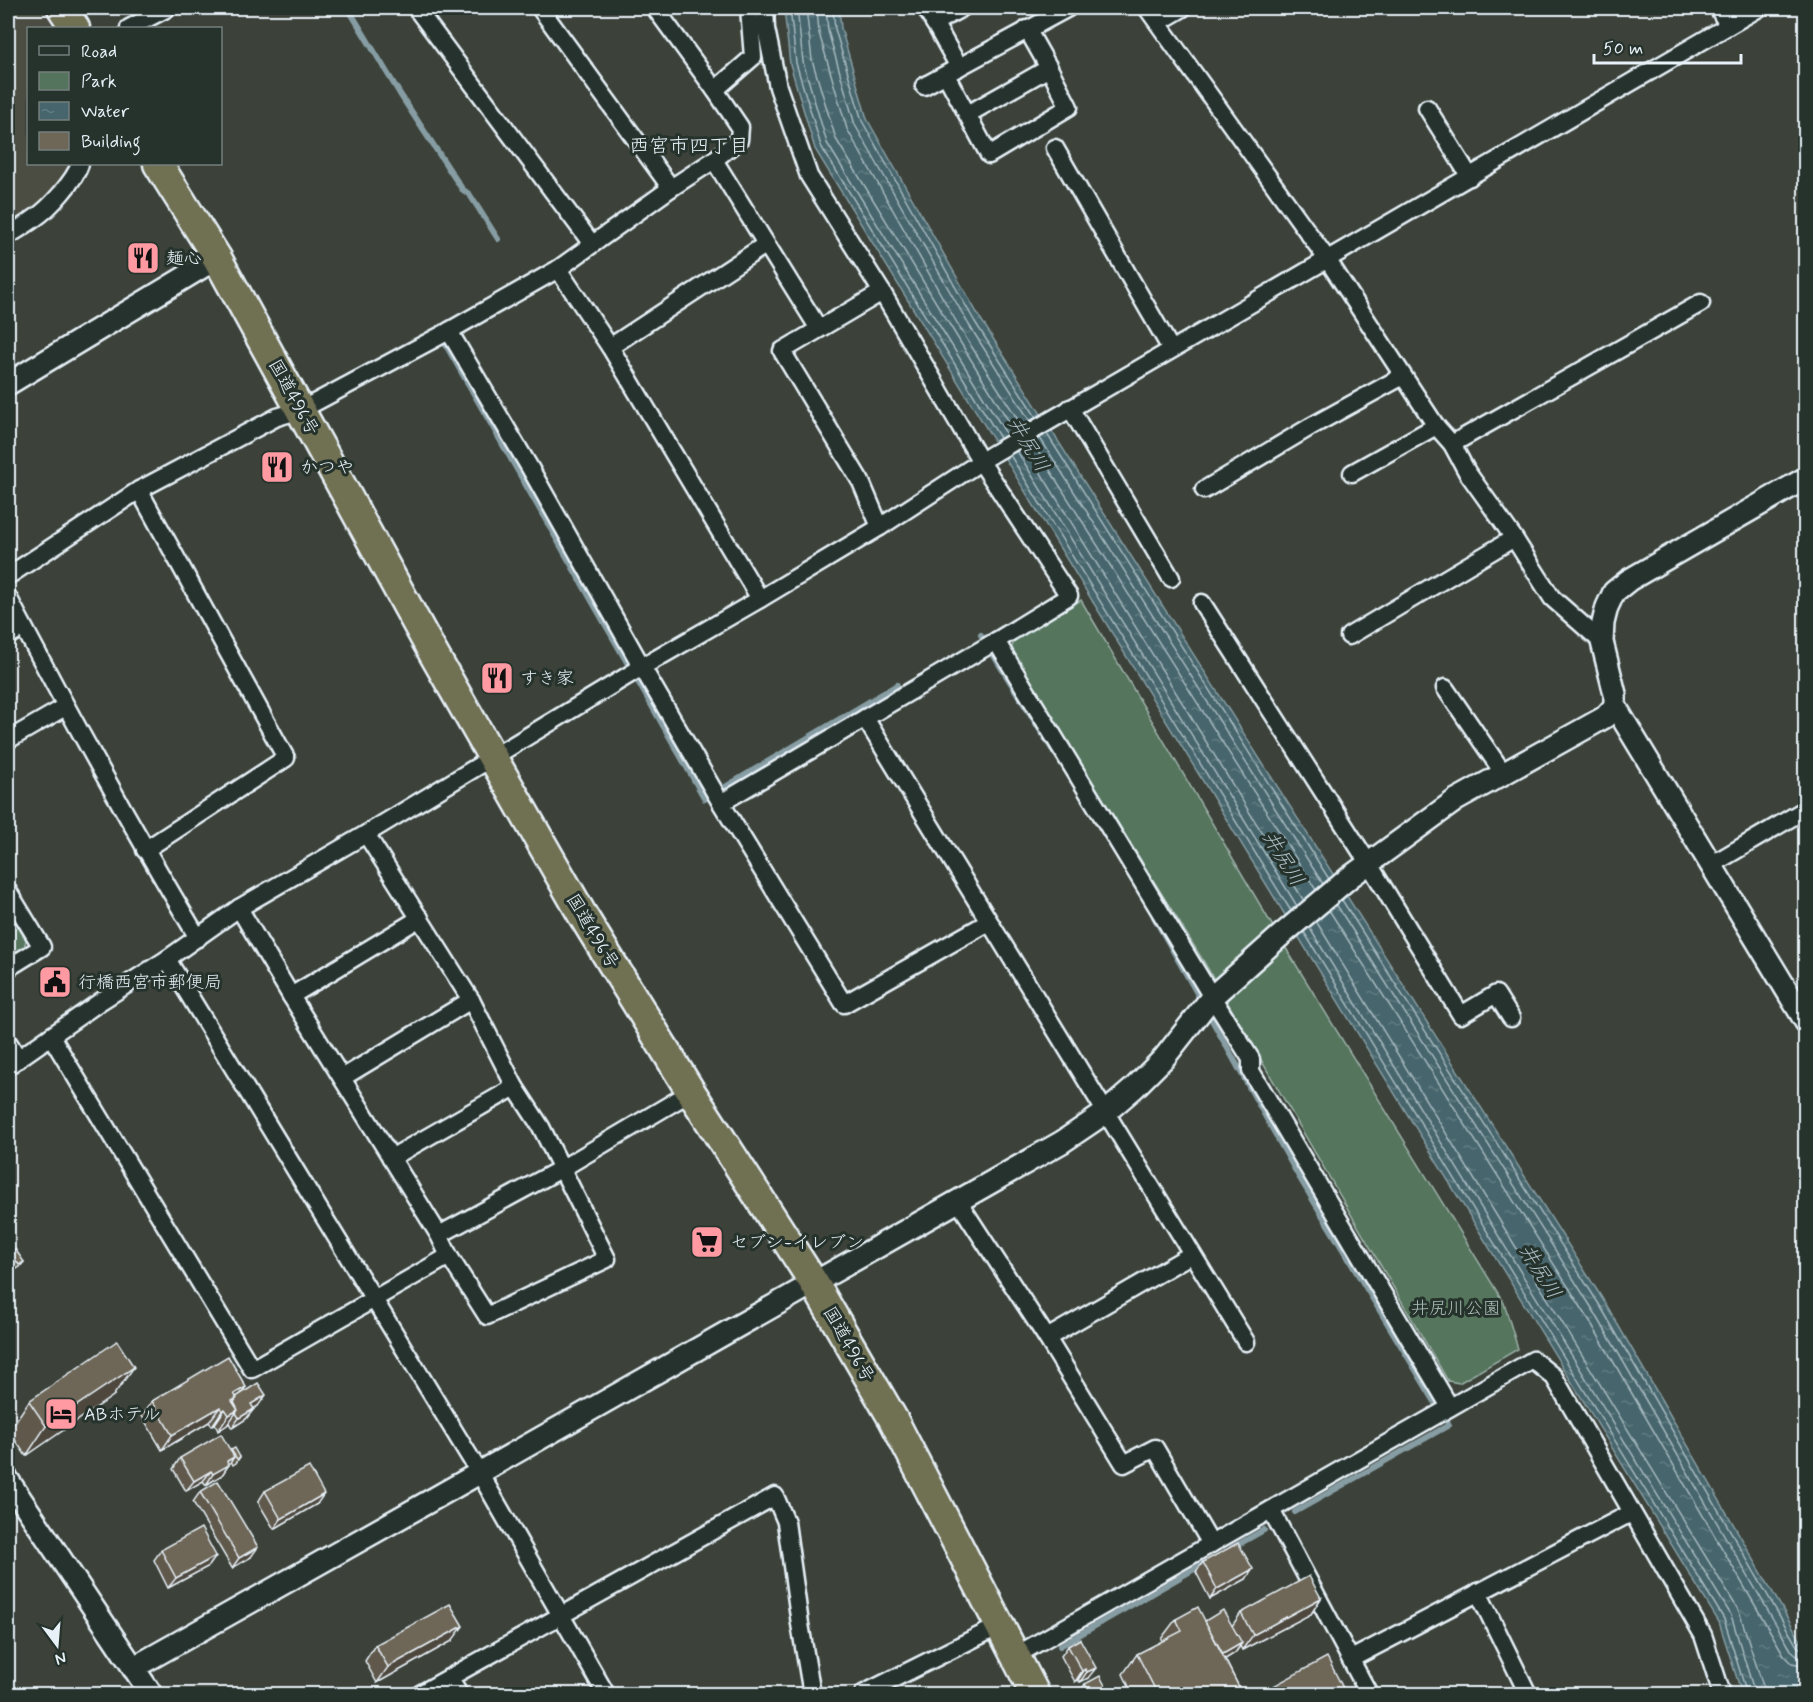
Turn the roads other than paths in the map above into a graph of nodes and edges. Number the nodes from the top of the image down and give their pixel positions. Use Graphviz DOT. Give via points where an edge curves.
graph roads {
  1 [pos="62,8"];
  2 [pos="168,8"];
  3 [pos="416,8"];
  4 [pos="540,8"];
  5 [pos="655,8"];
  6 [pos="749,8"];
  7 [pos="765,8"];
  8 [pos="926,8"];
  9 [pos="962,8"];
  10 [pos="1068,8"];
  11 [pos="1147,8"];
  12 [pos="1183,8"];
  13 [pos="1718,8"];
  14 [pos="1759,8"];
  15 [pos="1159,22"];
  16 [pos="934,23"];
  17 [pos="1728,25"];
  18 [pos="74,27"];
  19 [pos="131,27"];
  20 [pos="1027,29"];
  21 [pos="1049,68"];
  22 [pos="952,71"];
  23 [pos="924,86"];
  24 [pos="715,90"];
  25 [pos="1427,108"];
  26 [pos="968,114"];
  27 [pos="1055,148"];
  28 [pos="714,160"];
  29 [pos="80,165"];
  30 [pos="159,165"];
  31 [pos="1470,177"];
  32 [pos="671,188"];
  33 [pos="8,236"];
  34 [pos="592,244"];
  35 [pos="765,244"];
  36 [pos="217,258"];
  37 [pos="1326,259"];
  38 [pos="558,269"];
  39 [pos="882,292"];
  40 [pos="1701,303"];
  41 [pos="819,329"];
  42 [pos="449,331"];
  43 [pos="610,347"];
  44 [pos="1171,349"];
  45 [pos="1403,376"];
  46 [pos="8,384"];
  47 [pos="301,410"];
  48 [pos="1066,411"];
  49 [pos="1436,426"];
  50 [pos="1452,444"];
  51 [pos="986,458"];
  52 [pos="1352,473"];
  53 [pos="1806,478"];
  54 [pos="139,490"];
  55 [pos="1204,490"];
  56 [pos="880,527"];
  57 [pos="1514,538"];
  58 [pos="8,576"];
  59 [pos="1171,578"];
  60 [pos="8,597"];
  61 [pos="760,599"];
  62 [pos="1202,603"];
  63 [pos="23,627"];
  64 [pos="8,636"];
  65 [pos="1348,636"];
  66 [pos="996,641"];
  67 [pos="1602,642"];
  68 [pos="642,667"];
  69 [pos="1445,688"];
  70 [pos="64,706"];
  71 [pos="1615,706"];
  72 [pos="865,718"];
  73 [pos="8,740"];
  74 [pos="493,756"];
  75 [pos="1504,774"];
  76 [pos="721,803"];
  77 [pos="1806,809"];
  78 [pos="366,834"];
  79 [pos="145,850"];
  80 [pos="1369,864"];
  81 [pos="1711,865"];
  82 [pos="8,891"];
  83 [pos="239,908"];
  84 [pos="420,918"];
  85 [pos="989,922"];
  86 [pos="198,938"];
  87 [pos="167,959"];
  88 [pos="8,968"];
  89 [pos="291,996"];
  90 [pos="1212,997"];
  91 [pos="471,1000"];
  92 [pos="1511,1018"];
  93 [pos="1806,1022"];
  94 [pos="51,1036"];
  95 [pos="8,1042"];
  96 [pos="13,1062"];
  97 [pos="342,1078"];
  98 [pos="515,1087"];
  99 [pos="691,1092"];
  100 [pos="1105,1113"];
  101 [pos="390,1158"];
  102 [pos="561,1169"];
  103 [pos="958,1201"];
  104 [pos="439,1235"];
  105 [pos="1192,1254"];
  106 [pos="449,1256"];
  107 [pos="814,1283"];
  108 [pos="374,1300"];
  109 [pos="1047,1338"];
  110 [pos="1246,1342"];
  111 [pos="1449,1407"];
  112 [pos="479,1472"];
  113 [pos="8,1480"];
  114 [pos="1271,1510"];
  115 [pos="1631,1513"];
  116 [pos="1211,1545"];
  117 [pos="1478,1592"];
  118 [pos="560,1615"];
  119 [pos="999,1626"];
  120 [pos="1015,1656"];
  121 [pos="1351,1659"];
  122 [pos="133,1668"];
  123 [pos="448,1678"];
  124 [pos="151,1695"];
  125 [pos="420,1695"];
  126 [pos="459,1695"];
  127 [pos="606,1695"];
  128 [pos="812,1695"];
  129 [pos="863,1695"];
  130 [pos="1035,1695"];
  131 [pos="1369,1695"];
  132 [pos="1528,1695"];
  133 [pos="1722,1695"];
  1 -- 18 [label="highway"];
  2 -- 19 [label="street"];
  3 -- 34 [label="street"];
  4 -- 32 [label="street"];
  5 -- 24 [label="street"];
  6 -- 24 [label="street" via="753,57"];
  7 -- 39 [label="street" via="778,87 809,176"];
  8 -- 16 [label="street"];
  9 -- 16 [label="street"];
  10 -- 20 [label="street"];
  11 -- 15 [label="street"];
  12 -- 15 [label="street"];
  13 -- 17 [label="street"];
  14 -- 17 [label="street"];
  15 -- 37 [label="street"];
  16 -- 22 [label="street"];
  17 -- 31 [label="street"];
  20 -- 21 [label="street"];
  20 -- 22 [label="street"];
  21 -- 26 [label="street"];
  21 -- 26 [label="street" via="1069,107 989,155"];
  22 -- 23 [label="street"];
  22 -- 26 [label="street"];
  24 -- 28 [label="street" via="740,127 739,140"];
  25 -- 31 [label="street"];
  27 -- 44 [label="street"];
  28 -- 32 [label="street"];
  28 -- 35 [label="street"];
  29 -- 33 [label="street" via="38,217"];
  30 -- 36 [label="highway, 国道496号"];
  31 -- 37 [label="street"];
  32 -- 34 [label="street"];
  34 -- 38 [label="street"];
  35 -- 41 [label="street"];
  35 -- 43 [label="street"];
  36 -- 46 [label="street"];
  36 -- 47 [label="highway, 国道496号"];
  37 -- 44 [label="street"];
  37 -- 45 [label="street"];
  38 -- 42 [label="street"];
  38 -- 43 [label="street"];
  39 -- 41 [label="street"];
  39 -- 51 [label="street"];
  40 -- 50 [label="street"];
  41 -- 56 [label="street" via="782,351 861,482"];
  42 -- 47 [label="street"];
  42 -- 68 [label="street"];
  43 -- 61 [label="street"];
  44 -- 48 [label="street"];
  45 -- 49 [label="street"];
  45 -- 55 [label="street"];
  47 -- 54 [label="street" via="277,417"];
  47 -- 74 [label="highway, 国道496号"];
  48 -- 51 [label="street"];
  48 -- 59 [label="street"];
  49 -- 50 [label="street"];
  49 -- 52 [label="street"];
  50 -- 57 [label="street"];
  51 -- 56 [label="street"];
  51 -- 66 [label="street" via="1069,596"];
  53 -- 67 [label="street" via="1614,592 1607,607"];
  54 -- 58 [label="street"];
  54 -- 79 [label="street" via="286,758"];
  56 -- 61 [label="street"];
  57 -- 65 [label="street"];
  57 -- 67 [label="street" via="1552,598"];
  60 -- 63 [label="street"];
  61 -- 68 [label="street"];
  62 -- 80 [label="street"];
  63 -- 64 [label="street"];
  63 -- 70 [label="street"];
  66 -- 72 [label="street"];
  66 -- 90 [label="street"];
  67 -- 71 [label="street"];
  68 -- 74 [label="street"];
  68 -- 76 [label="street"];
  69 -- 75 [label="street"];
  70 -- 73 [label="street"];
  70 -- 79 [label="street"];
  71 -- 75 [label="street" via="1605,717"];
  71 -- 81 [label="street"];
  72 -- 76 [label="street"];
  72 -- 85 [label="street"];
  74 -- 78 [label="street"];
  74 -- 99 [label="highway, 国道496号" via="583,916"];
  75 -- 80 [label="street" via="1456,800"];
  76 -- 85 [label="street" via="844,1004"];
  77 -- 81 [label="street"];
  78 -- 83 [label="street"];
  78 -- 84 [label="street"];
  79 -- 86 [label="street"];
  80 -- 90 [label="street"];
  80 -- 92 [label="street" via="1461,1015 1496,994"];
  81 -- 93 [label="street"];
  82 -- 88 [label="street" via="42,947"];
  83 -- 86 [label="street"];
  83 -- 89 [label="street"];
  84 -- 89 [label="street"];
  84 -- 91 [label="street"];
  85 -- 100 [label="street"];
  86 -- 87 [label="street"];
  87 -- 94 [label="street"];
  87 -- 108 [label="street"];
  89 -- 97 [label="street"];
  90 -- 100 [label="street" via="1164,1058"];
  90 -- 111 [label="street" via="1251,1059 1251,1071"];
  91 -- 97 [label="street"];
  91 -- 98 [label="street"];
  94 -- 96 [label="street"];
  94 -- 108 [label="street" via="252,1369"];
  95 -- 96 [label="street"];
  97 -- 101 [label="street"];
  98 -- 101 [label="street"];
  98 -- 102 [label="street" via="541,1127"];
  99 -- 102 [label="street"];
  99 -- 107 [label="highway, 国道496号"];
  100 -- 103 [label="street"];
  100 -- 105 [label="street"];
  101 -- 104 [label="street"];
  102 -- 104 [label="street"];
  102 -- 106 [label="street" via="607,1259 487,1316"];
  103 -- 107 [label="street"];
  103 -- 109 [label="street"];
  104 -- 106 [label="street"];
  105 -- 109 [label="street"];
  105 -- 110 [label="street"];
  106 -- 108 [label="street"];
  107 -- 112 [label="street"];
  107 -- 119 [label="highway, 国道496号" via="893,1419"];
  108 -- 112 [label="street"];
  109 -- 116 [label="street" via="1124,1464 1155,1448"];
  111 -- 114 [label="street"];
  111 -- 115 [label="street" via="1533,1360 1554,1377"];
  112 -- 118 [label="street"];
  112 -- 122 [label="street"];
  113 -- 122 [label="street"];
  114 -- 116 [label="street"];
  114 -- 121 [label="street"];
  115 -- 117 [label="street"];
  115 -- 133 [label="street" via="1703,1635"];
  116 -- 120 [label="street"];
  117 -- 121 [label="street"];
  117 -- 132 [label="street"];
  118 -- 123 [label="street"];
  118 -- 127 [label="street"];
  118 -- 128 [label="street" via="775,1496 786,1522"];
  119 -- 120 [label="highway, 国道496号"];
  119 -- 129 [label="street"];
  120 -- 130 [label="highway, 国道496号"];
  121 -- 131 [label="street"];
  122 -- 124 [label="street"];
  123 -- 125 [label="street"];
  123 -- 126 [label="street"];
}
